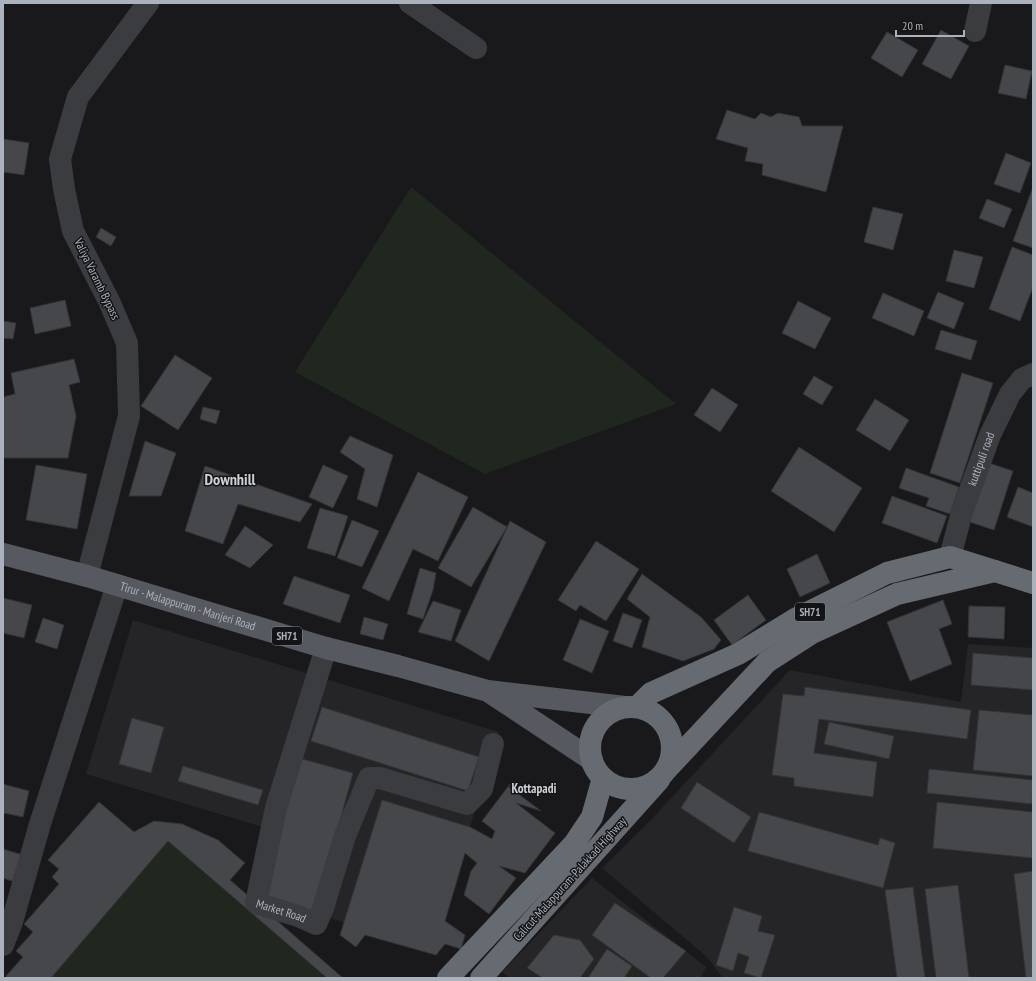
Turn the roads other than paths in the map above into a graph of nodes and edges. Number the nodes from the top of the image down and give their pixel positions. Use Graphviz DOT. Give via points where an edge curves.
graph roads {
  1 [pos="148,3"];
  2 [pos="410,3"];
  3 [pos="981,3"];
  4 [pos="975,31"];
  5 [pos="476,48"];
  6 [pos="1033,374"];
  7 [pos="3,554"];
  8 [pos="950,557"];
  9 [pos="996,571"];
  10 [pos="87,576"];
  11 [pos="1033,583"];
  12 [pos="117,585"];
  13 [pos="326,648"];
  14 [pos="488,691"];
  15 [pos="631,707"];
  16 [pos="493,744"];
  17 [pos="592,760"];
  18 [pos="662,775"];
  19 [pos="603,778"];
  20 [pos="3,945"];
  21 [pos="486,976"];
  22 [pos="448,978"];
  1 -- 10 [label="street, Valiya Varamb Bypass" via="78,97 60,159 73,231 109,301 127,343 129,416"];
  2 -- 5 [label="street"];
  3 -- 4 [label="street"];
  6 -- 8 [label="street, kuttipuli road" via="1022,379 1010,394 990,435 962,512"];
  7 -- 10 [label="main road, Tirur - Malappuram - Manjeri Road / SH71"];
  8 -- 9 [label="highway"];
  8 -- 15 [label="highway, SH71" via="887,573 797,618 738,654 651,693"];
  9 -- 11 [label="highway"];
  9 -- 18 [label="highway, Calicut-Malappuram-Palakkad Highway / SH71" via="897,594 812,633 766,662"];
  10 -- 12 [label="main road, Tirur - Malappuram - Manjeri Road / SH71"];
  12 -- 13 [label="main road, Tirur - Malappuram - Manjeri Road / SH71"];
  12 -- 20 [label="street"];
  13 -- 14 [label="main road, Tirur - Malappuram - Manjeri Road / SH71"];
  13 -- 16 [label="street, Market Road" via="276,808 256,903 316,924 345,836 369,778 380,778 468,804 482,789"];
  14 -- 15 [label="main road, Tirur - Malappuram - Manjeri Road / SH71"];
  14 -- 17 [label="main road, Tirur - Malappuram - Manjeri Road / SH71"];
  15 -- 17 [label="highway" via="604,717 596,726 591,737"];
  15 -- 18 [label="highway" via="648,710 658,716 671,736 671,760"];
  17 -- 19 [label="highway"];
  18 -- 19 [label="highway" via="638,790 614,786"];
  18 -- 21 [label="highway, Calicut-Malappuram-Palakkad Highway"];
  19 -- 22 [label="highway, Calicut-Malappuram-Palakkad Highway" via="592,817 574,844"];
}
